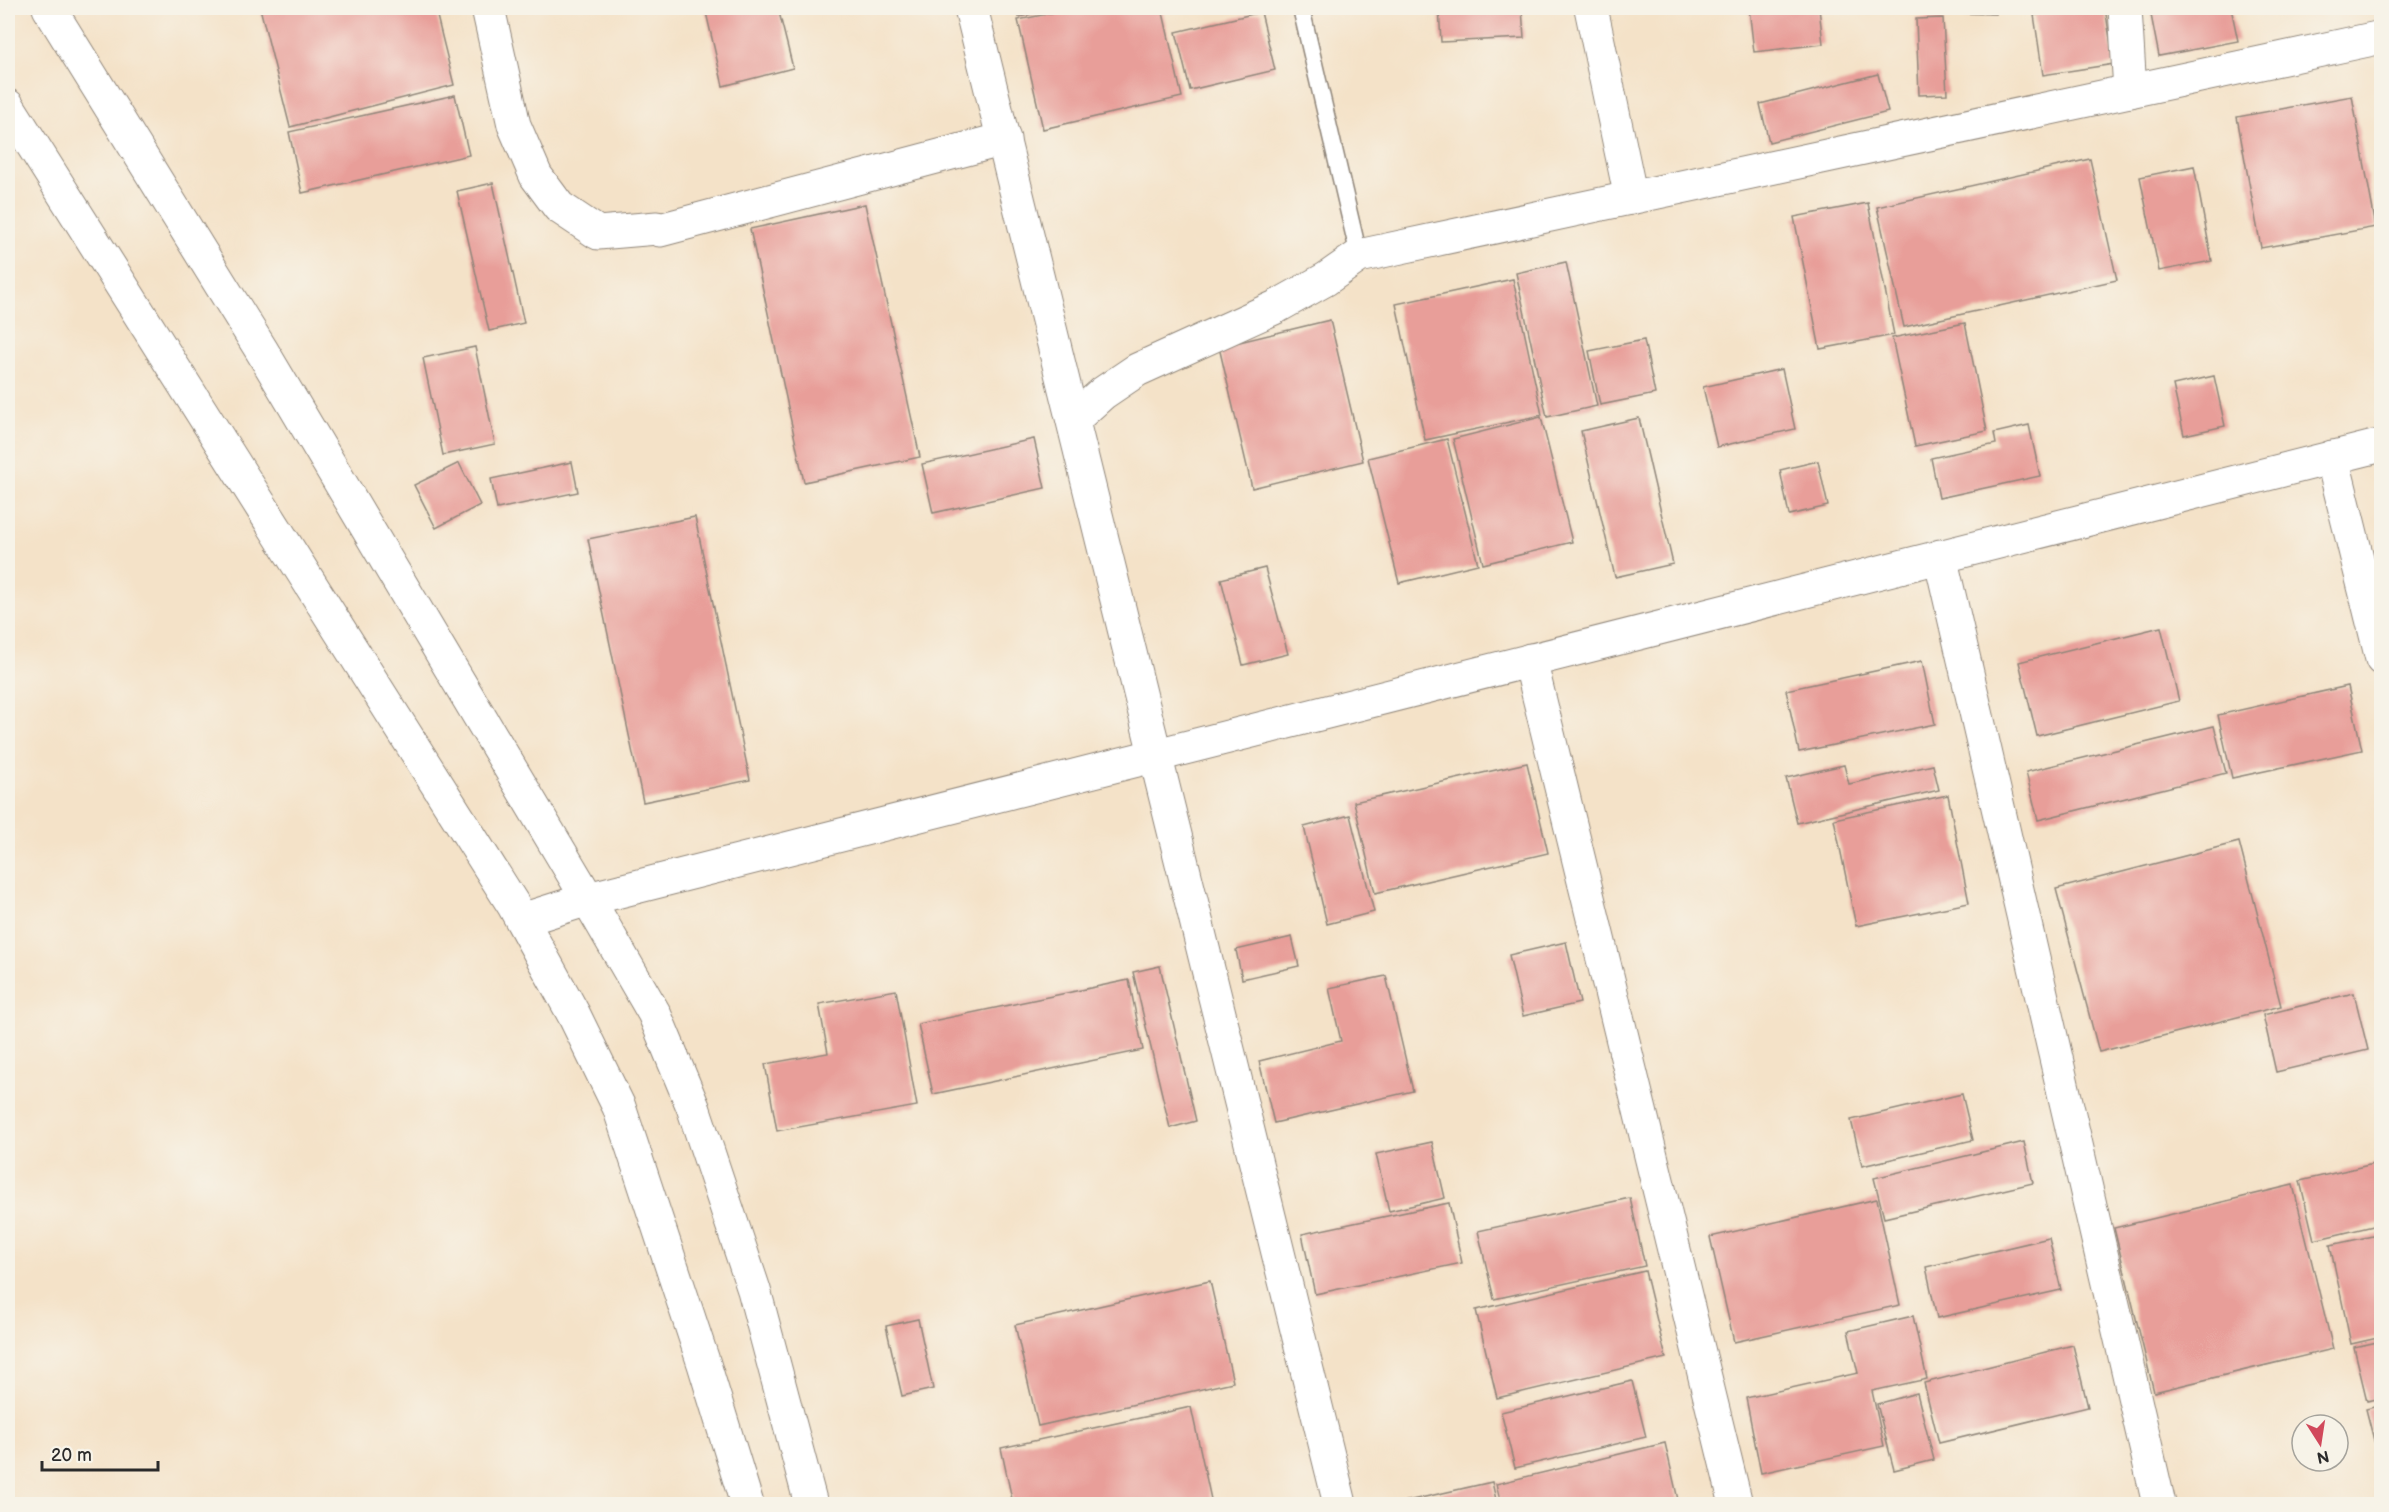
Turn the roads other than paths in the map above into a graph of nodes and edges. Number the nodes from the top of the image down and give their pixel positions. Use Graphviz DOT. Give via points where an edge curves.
graph roads {
  1 [pos="49,8"];
  2 [pos="488,8"];
  3 [pos="971,8"];
  4 [pos="1301,8"];
  5 [pos="1591,8"];
  6 [pos="2126,8"];
  7 [pos="2382,37"];
  8 [pos="2130,91"];
  9 [pos="8,106"];
  10 [pos="1004,140"];
  11 [pos="1631,198"];
  12 [pos="1359,256"];
  13 [pos="1074,419"];
  14 [pos="2382,445"];
  15 [pos="2332,457"];
  16 [pos="1941,556"];
  17 [pos="2382,659"];
  18 [pos="1530,660"];
  19 [pos="1157,755"];
  20 [pos="588,898"];
  21 [pos="522,920"];
  22 [pos="747,1504"];
  23 [pos="811,1504"];
  24 [pos="1340,1504"];
  25 [pos="1736,1504"];
  26 [pos="2159,1504"];
  1 -- 20 [label="street" via="262,351"];
  2 -- 10 [label="street" via="514,125 536,176 559,207 598,233 660,230"];
  3 -- 10 [label="street"];
  4 -- 12 [label="lane"];
  5 -- 11 [label="street"];
  6 -- 8 [label="street"];
  7 -- 8 [label="street"];
  8 -- 11 [label="street"];
  9 -- 21 [label="street"];
  10 -- 13 [label="street"];
  11 -- 12 [label="street"];
  12 -- 13 [label="street" via="1276,307 1137,370"];
  13 -- 19 [label="street"];
  14 -- 15 [label="street"];
  15 -- 16 [label="street"];
  15 -- 17 [label="street"];
  16 -- 18 [label="street"];
  16 -- 26 [label="street"];
  18 -- 19 [label="street"];
  18 -- 25 [label="street"];
  19 -- 20 [label="street"];
  19 -- 24 [label="street"];
  20 -- 21 [label="street"];
  20 -- 23 [label="street" via="654,1013 693,1107 754,1290"];
  21 -- 22 [label="street" via="619,1107"];
}
